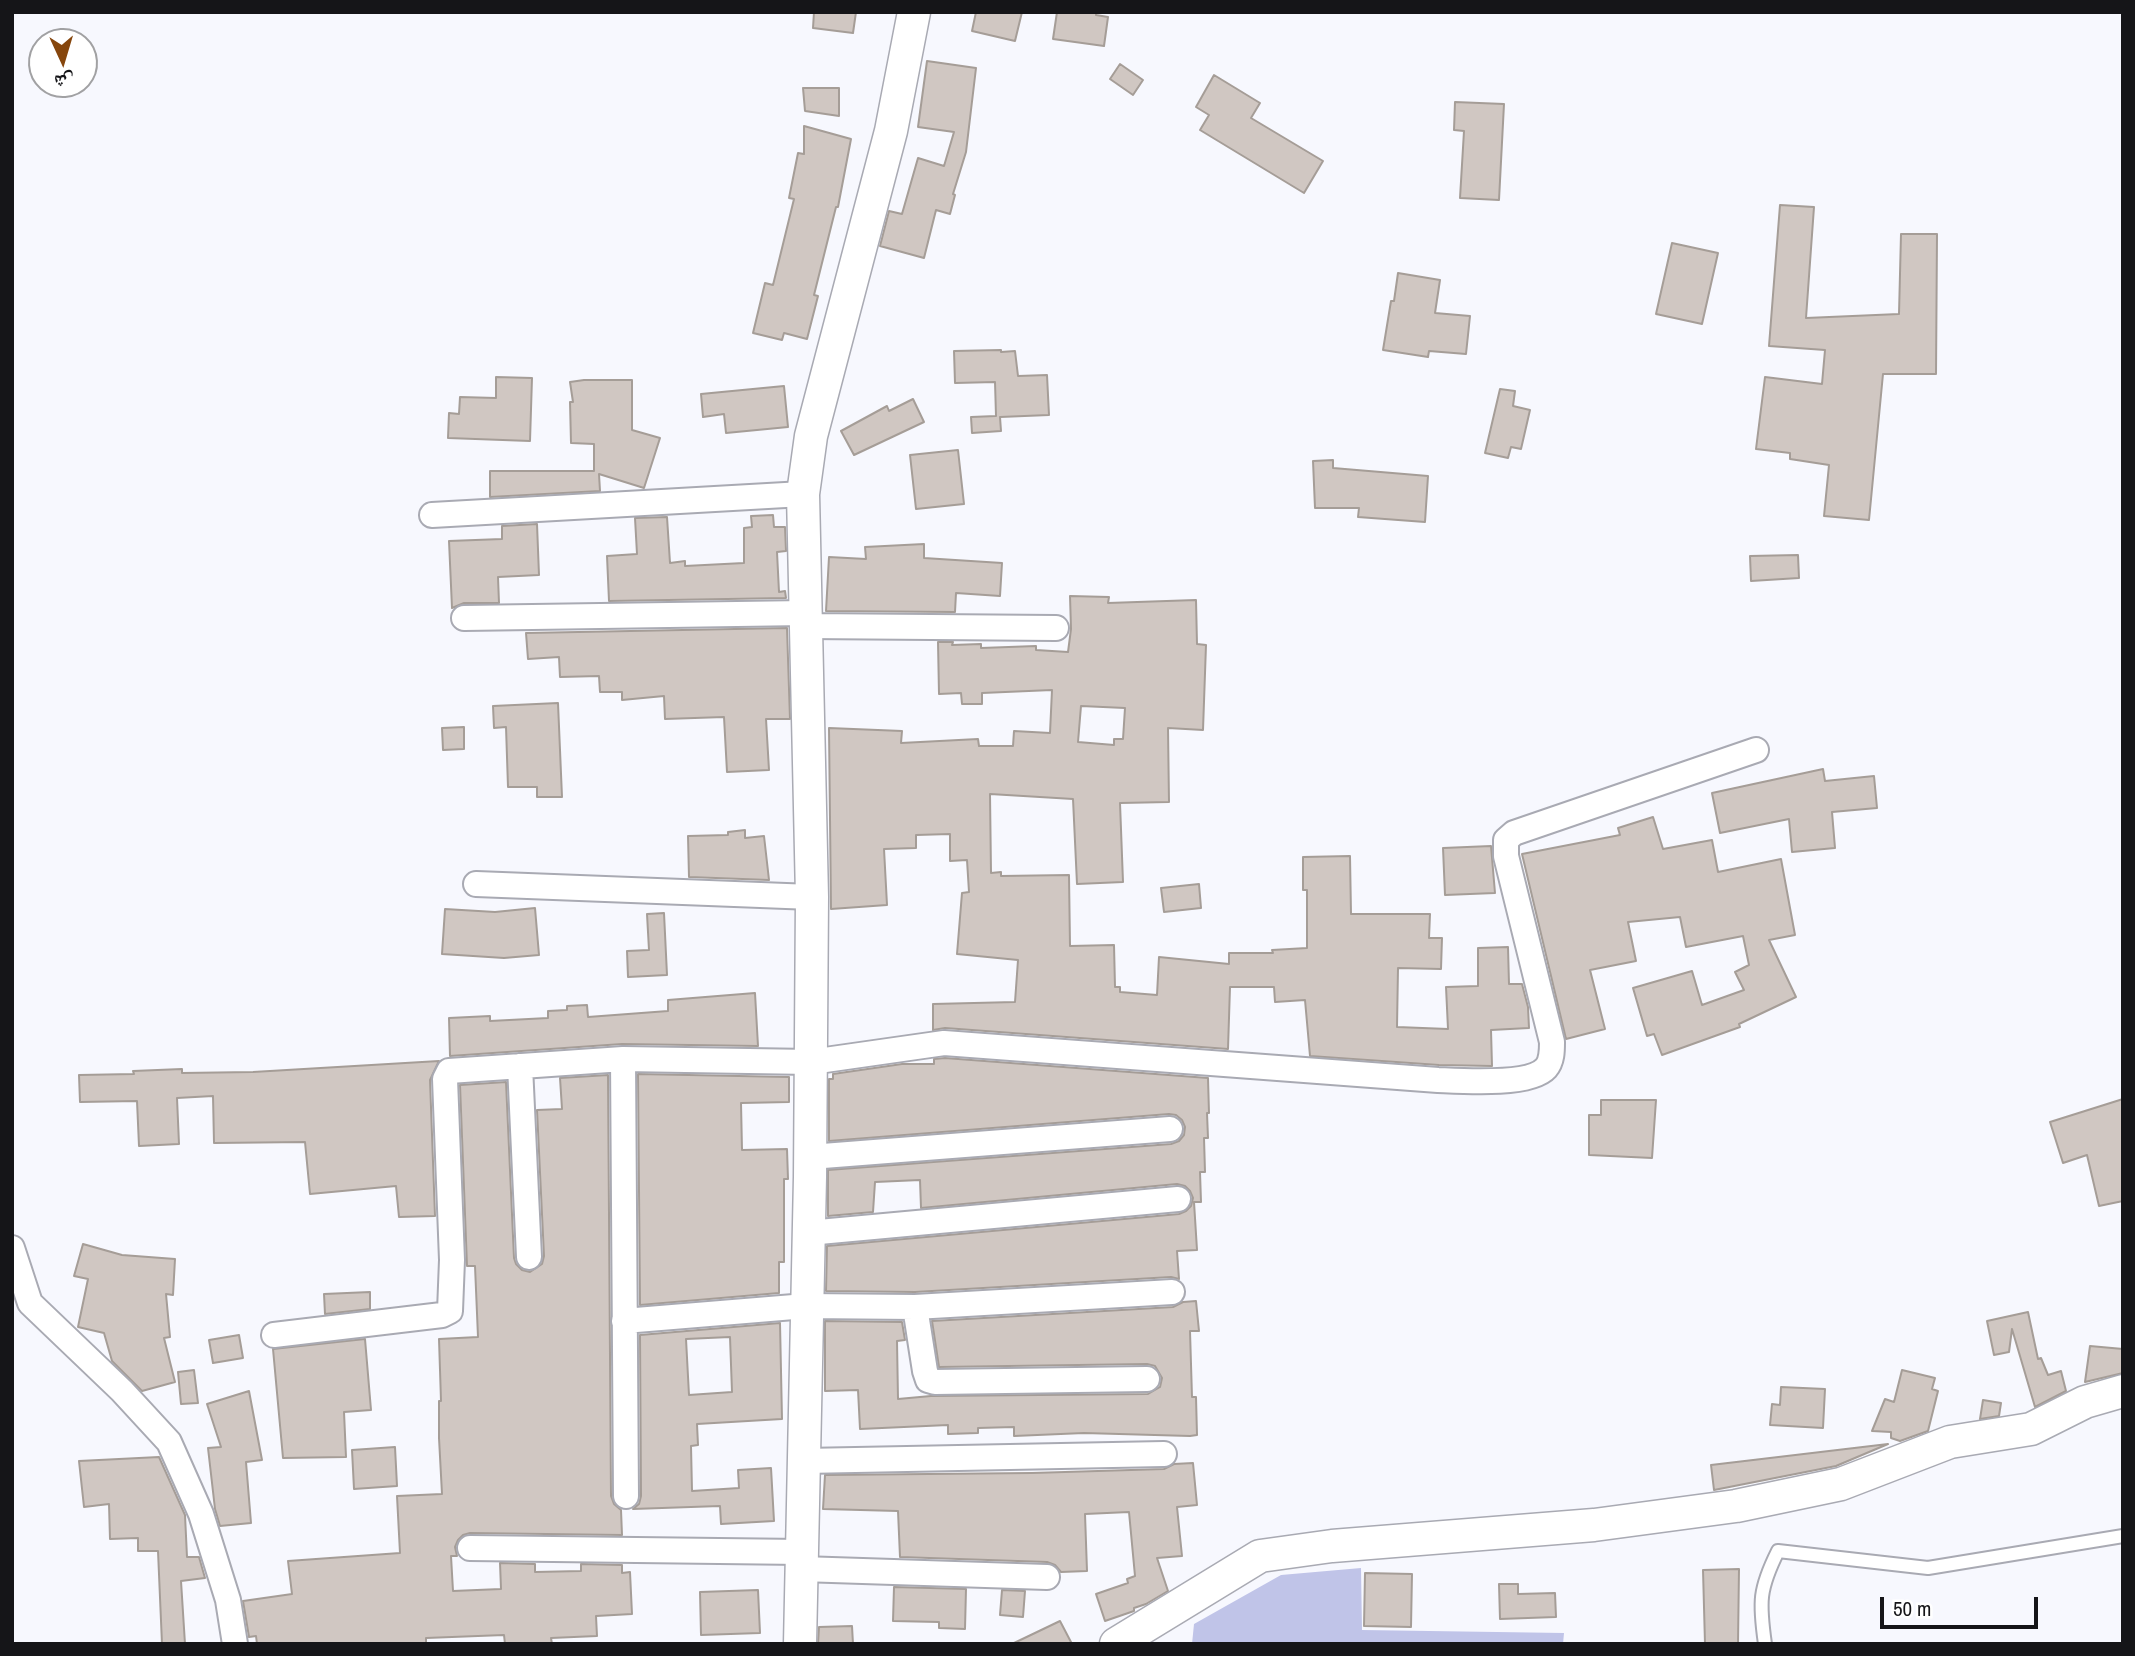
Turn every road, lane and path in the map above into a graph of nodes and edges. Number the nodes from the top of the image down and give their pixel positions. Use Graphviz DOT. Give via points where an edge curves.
graph roads {
  1 [pos="914,12"];
  2 [pos="803,494"];
  3 [pos="432,515"];
  4 [pos="464,618"];
  5 [pos="805,619"];
  6 [pos="1056,628"];
  7 [pos="1756,750"];
  8 [pos="476,884"];
  9 [pos="812,897"];
  10 [pos="623,1059"];
  11 [pos="811,1062"];
  12 [pos="520,1066"];
  13 [pos="1170,1129"];
  14 [pos="810,1157"];
  15 [pos="1178,1199"];
  16 [pos="808,1233"];
  17 [pos="12,1248"];
  18 [pos="529,1257"];
  19 [pos="1172,1292"];
  20 [pos="806,1306"];
  21 [pos="915,1307"];
  22 [pos="624,1321"];
  23 [pos="274,1335"];
  24 [pos="1147,1379"];
  25 [pos="2123,1391"];
  26 [pos="1164,1454"];
  27 [pos="804,1461"];
  28 [pos="626,1496"];
  29 [pos="2123,1536"];
  30 [pos="470,1548"];
  31 [pos="802,1560"];
  32 [pos="1047,1577"];
  33 [pos="235,1644"];
  34 [pos="800,1644"];
  35 [pos="1116,1644"];
  36 [pos="1765,1644"];
  1 -- 2 [label="street" via="891,131 811,436"];
  2 -- 3 [label="street"];
  2 -- 5 [label="street"];
  4 -- 5 [label="street"];
  5 -- 6 [label="street"];
  5 -- 9 [label="street"];
  7 -- 11 [label="street" via="1514,833 1506,840 1506,856 1552,1042 1547,1068 1536,1075 1496,1082 1438,1080 944,1043"];
  8 -- 9 [label="street"];
  9 -- 11 [label="street"];
  10 -- 11 [label="street"];
  10 -- 12 [label="street"];
  10 -- 22 [label="street"];
  11 -- 14 [label="street"];
  12 -- 18 [label="street"];
  12 -- 23 [label="street" via="449,1071 445,1079 450,1311"];
  13 -- 14 [label="street"];
  14 -- 16 [label="street"];
  15 -- 16 [label="street"];
  16 -- 20 [label="street"];
  17 -- 33 [label="street" via="30,1303 169,1442 201,1514 228,1600"];
  19 -- 21 [label="street"];
  20 -- 21 [label="street"];
  20 -- 22 [label="street"];
  20 -- 27 [label="street"];
  21 -- 24 [label="street" via="928,1380"];
  22 -- 28 [label="street"];
  25 -- 35 [label="street" via="2085,1402 2031,1429 1950,1442 1841,1484 1736,1506 1594,1525 1260,1556"];
  26 -- 27 [label="street"];
  27 -- 31 [label="street"];
  29 -- 36 [label="lane" via="1928,1568 1779,1551 1767,1574 1760,1606"];
  30 -- 31 [label="street"];
  31 -- 32 [label="street"];
  31 -- 34 [label="street"];
}
